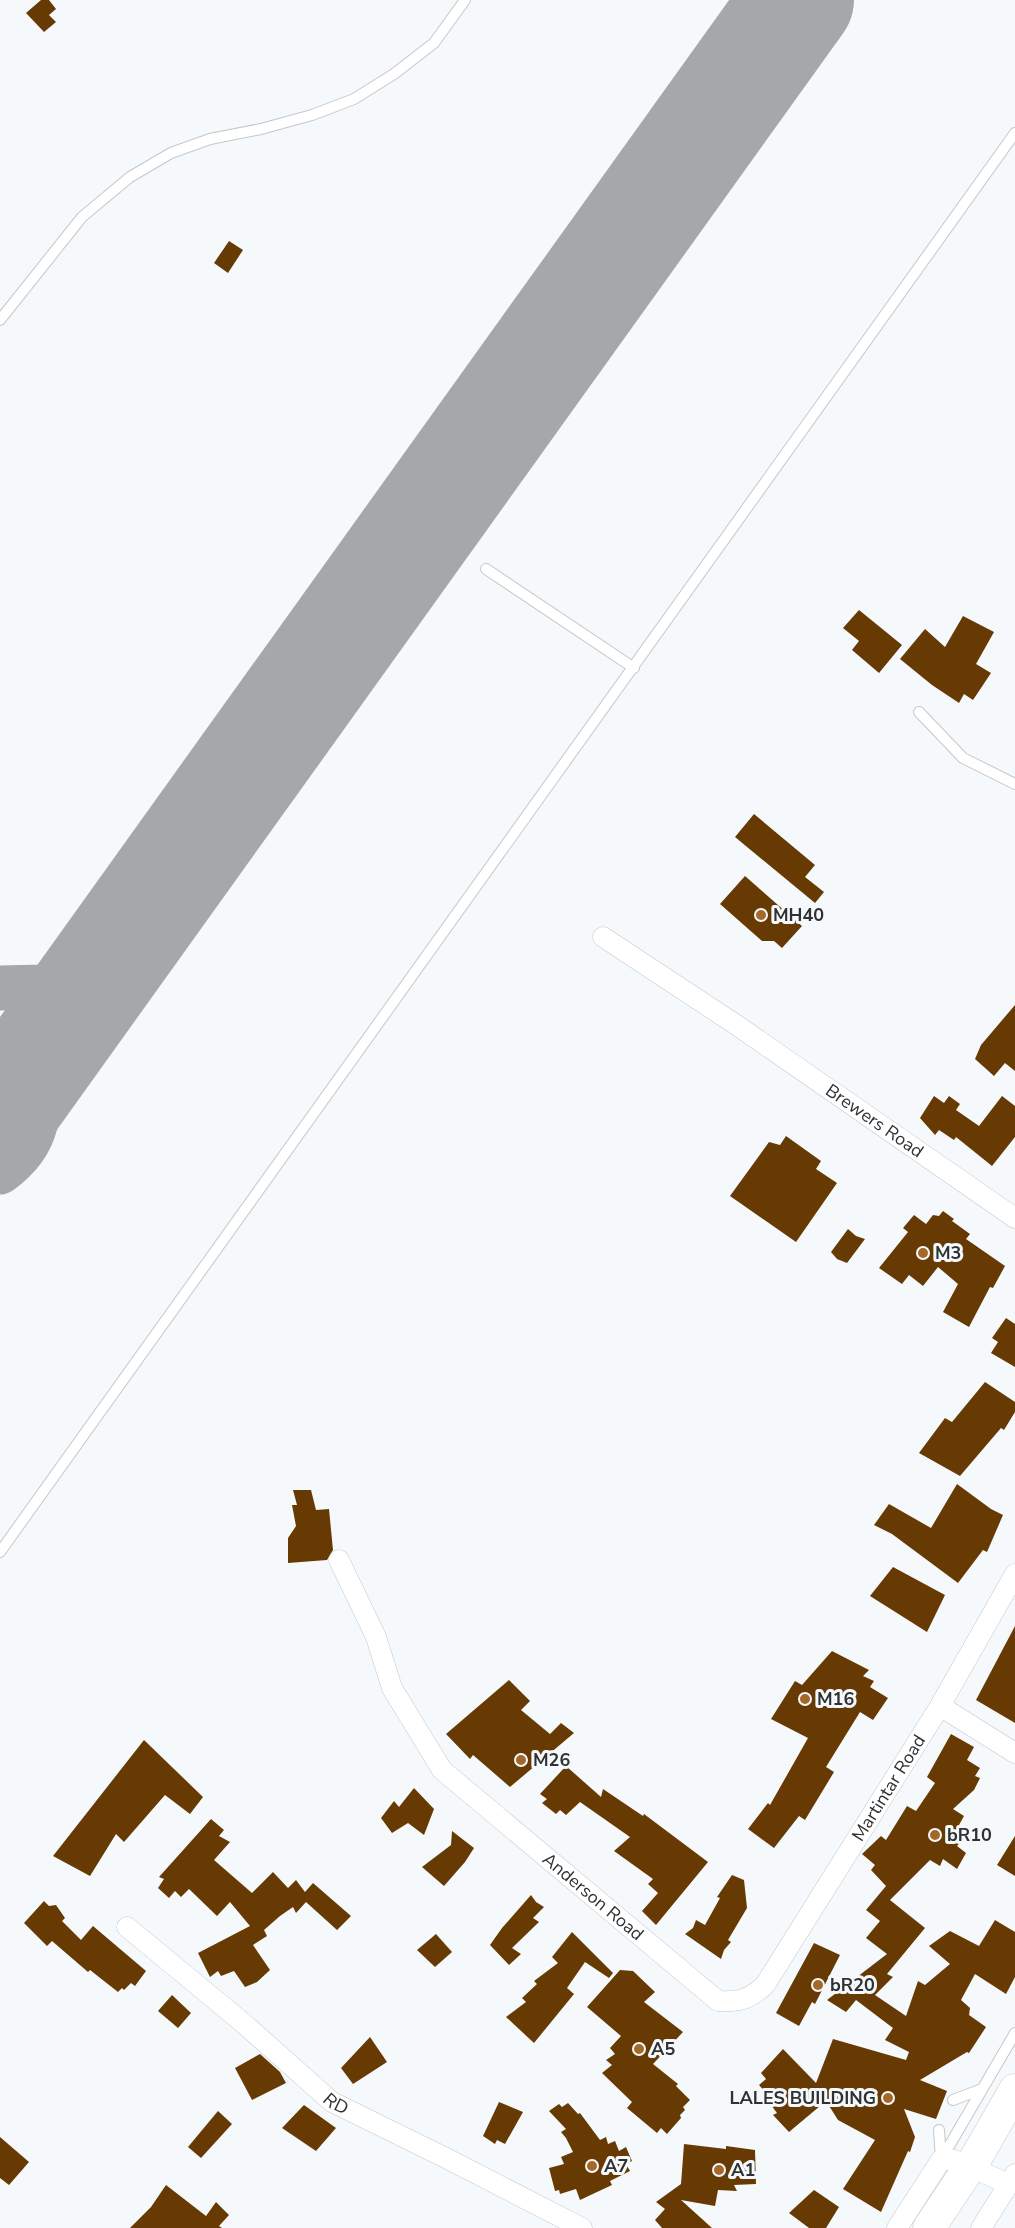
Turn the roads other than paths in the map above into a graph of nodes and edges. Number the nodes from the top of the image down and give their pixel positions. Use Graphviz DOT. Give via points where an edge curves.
graph roads {
  1 [pos="465,0"];
  2 [pos="1015,133"];
  3 [pos="0,320"];
  4 [pos="486,569"];
  5 [pos="634,668"];
  6 [pos="919,712"];
  7 [pos="1015,784"];
  8 [pos="603,937"];
  9 [pos="1015,1218"];
  10 [pos="0,1552"];
  11 [pos="339,1560"];
  12 [pos="1015,1574"];
  13 [pos="940,1706"];
  14 [pos="1015,1752"];
  15 [pos="127,1927"];
  16 [pos="753,1996"];
  17 [pos="1015,2033"];
  18 [pos="982,2089"];
  19 [pos="1015,2090"];
  20 [pos="953,2100"];
  21 [pos="1015,2127"];
  22 [pos="939,2130"];
  23 [pos="989,2174"];
  24 [pos="582,2228"];
  25 [pos="897,2228"];
  26 [pos="929,2228"];
  27 [pos="950,2228"];
  28 [pos="981,2228"];
  1 -- 3 [label="lane" via="434,43 354,99 312,115 210,139 171,153 130,177 82,217"];
  2 -- 5 [label="lane"];
  4 -- 5 [label="lane"];
  5 -- 10 [label="lane"];
  6 -- 7 [label="lane" via="963,758"];
  8 -- 9 [label="street, Brewers Road"];
  11 -- 16 [label="street, Anderson Road" via="376,1637 392,1688 442,1770 718,2001"];
  12 -- 13 [label="street, Martintar Road"];
  13 -- 14 [label="street"];
  13 -- 16 [label="street, Martintar Road" via="765,1986"];
  15 -- 24 [label="street, RD" via="332,2102"];
  17 -- 18 [label="lane"];
  18 -- 20 [label="lane"];
  18 -- 23 [label="lane"];
  19 -- 23 [label="main road"];
  21 -- 23 [label="main road"];
  22 -- 23 [label="lane"];
  23 -- 25 [label="street"];
  23 -- 26 [label="main road"];
  23 -- 27 [label="main road"];
  23 -- 28 [label="street"];
}
